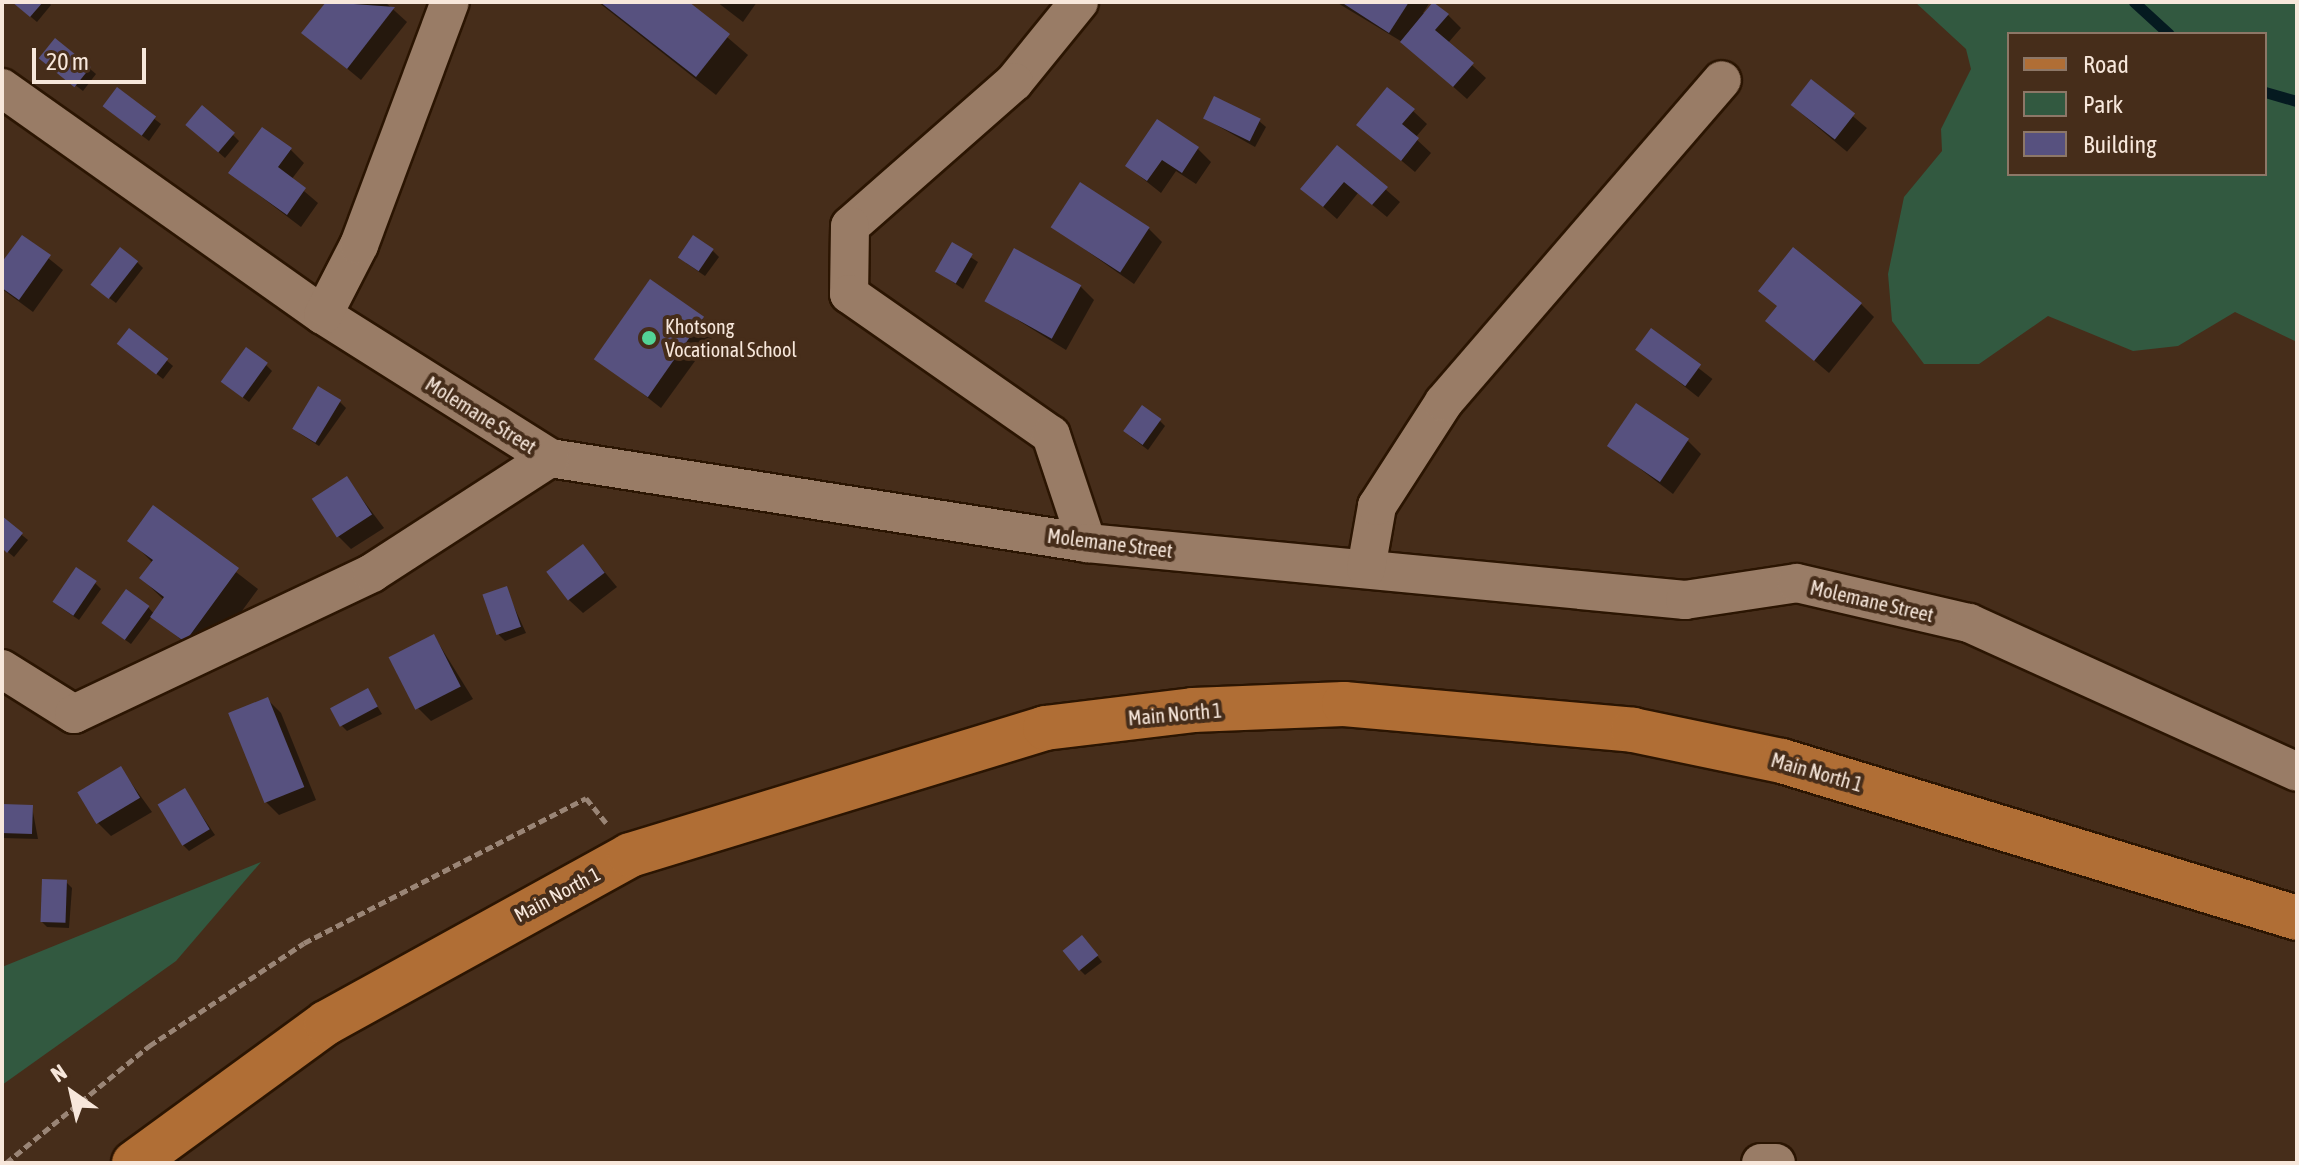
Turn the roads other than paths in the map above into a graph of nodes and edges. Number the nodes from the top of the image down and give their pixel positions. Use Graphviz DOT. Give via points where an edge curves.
graph roads {
  1 [pos="450,2"];
  2 [pos="1079,2"];
  3 [pos="1722,80"];
  4 [pos="2,88"];
  5 [pos="323,315"];
  6 [pos="550,458"];
  7 [pos="1087,543"];
  8 [pos="1366,569"];
  9 [pos="2,669"];
  10 [pos="2297,772"];
  11 [pos="2297,918"];
  12 [pos="134,1163"];
  13 [pos="1761,1163"];
  14 [pos="1776,1163"];
  1 -- 5 [label="street" via="359,245"];
  2 -- 7 [label="street" via="1014,82 850,226 849,294 1051,435"];
  3 -- 8 [label="street" via="1444,402 1377,506"];
  4 -- 5 [label="street, Molemane Street"];
  5 -- 6 [label="street, Molemane Street"];
  6 -- 7 [label="street, Molemane Street"];
  6 -- 9 [label="street" via="372,573 74,714"];
  7 -- 8 [label="street, Molemane Street"];
  8 -- 10 [label="street, Molemane Street" via="1685,600 1797,583 1969,623"];
  11 -- 12 [label="main road, Main North 1" via="1782,761 1633,730 1344,704 1193,710 1045,728 630,855 326,1023"];
  13 -- 14 [label="street"];
}
